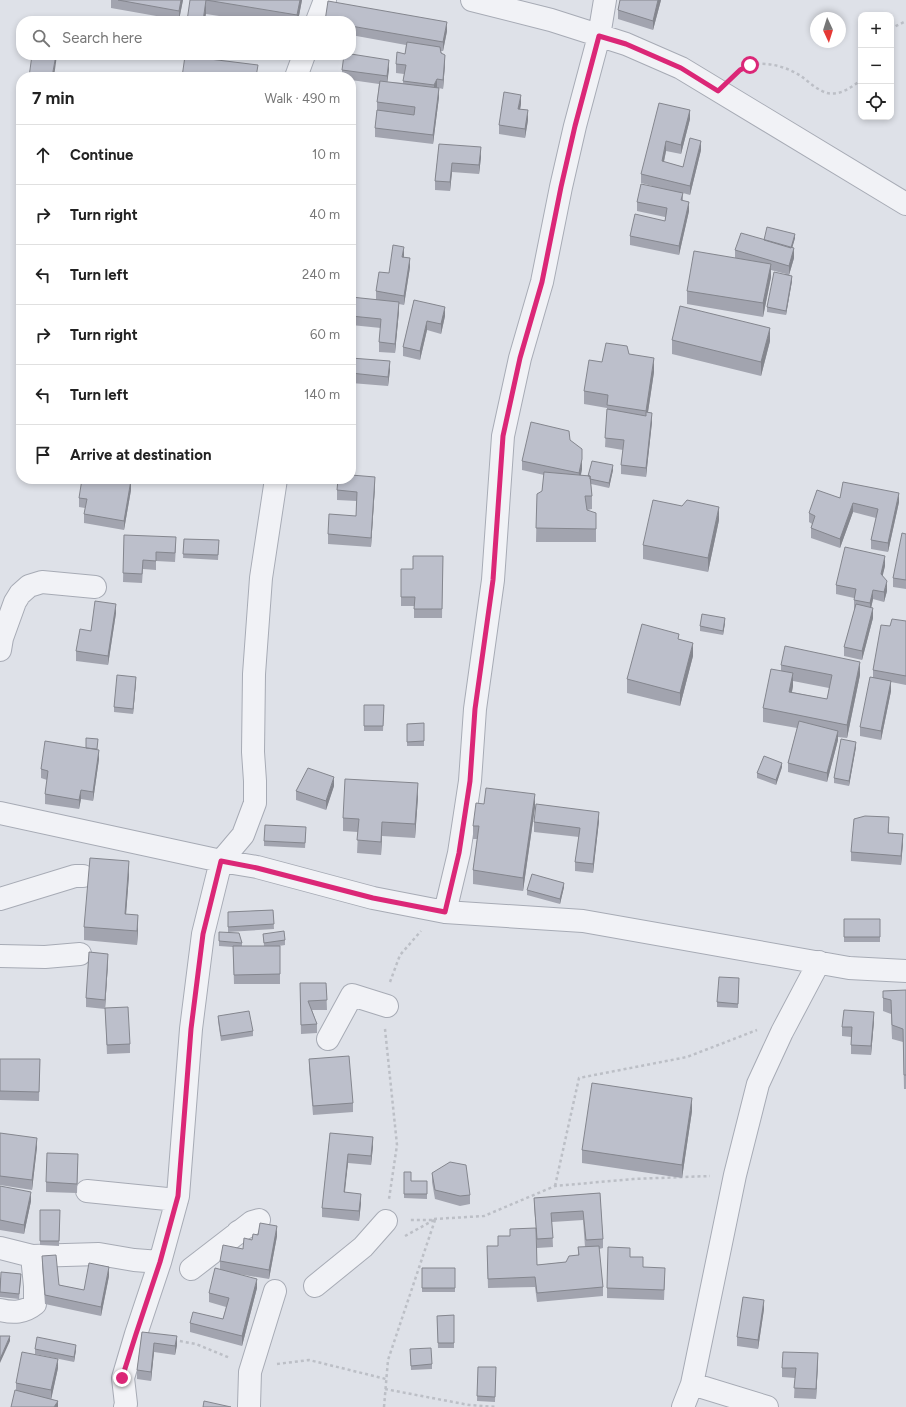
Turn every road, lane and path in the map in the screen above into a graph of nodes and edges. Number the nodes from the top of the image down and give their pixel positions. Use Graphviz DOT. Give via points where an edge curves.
graph roads {
  1 [pos="325,0"];
  2 [pos="472,0"];
  3 [pos="604,0"];
  4 [pos="319,16"];
  5 [pos="906,21"];
  6 [pos="894,27"];
  7 [pos="599,36"];
  8 [pos="302,60"];
  9 [pos="298,72"];
  10 [pos="858,82"];
  11 [pos="718,91"];
  12 [pos="906,204"];
  13 [pos="275,484"];
  14 [pos="96,587"];
  15 [pos="0,650"];
  16 [pos="0,814"];
  17 [pos="221,861"];
  18 [pos="83,876"];
  19 [pos="0,899"];
  20 [pos="445,912"];
  21 [pos="80,954"];
  22 [pos="0,956"];
  23 [pos="818,962"];
  24 [pos="906,971"];
  25 [pos="387,1006"];
  26 [pos="790,1017"];
  27 [pos="328,1039"];
  28 [pos="735,1175"];
  29 [pos="555,1186"];
  30 [pos="86,1191"];
  31 [pos="177,1200"];
  32 [pos="386,1221"];
  33 [pos="238,1232"];
  34 [pos="0,1248"];
  35 [pos="32,1256"];
  36 [pos="160,1262"];
  37 [pos="191,1269"];
  38 [pos="314,1286"];
  39 [pos="275,1291"];
  40 [pos="0,1310"];
  41 [pos="692,1384"];
  42 [pos="385,1389"];
  43 [pos="249,1406"];
  44 [pos="469,1406"];
  45 [pos="125,1407"];
  46 [pos="384,1407"];
  47 [pos="497,1407"];
  48 [pos="683,1407"];
  49 [pos="768,1407"];
  1 -- 4 [label="street"];
  2 -- 7 [label="street" via="551,20"];
  3 -- 7 [label="street"];
  5 -- 6 [label="path"];
  7 -- 11 [label="street" via="626,44 681,68"];
  7 -- 20 [label="street" via="575,126 542,282 520,358 503,436 493,580 475,709 470,781 459,853"];
  8 -- 9 [label="street"];
  10 -- 11 [label="path" via="840,92 828,93 784,67 750,65 740,70"];
  11 -- 12 [label="street"];
  13 -- 17 [label="street" via="261,578 254,674 255,803 243,835"];
  14 -- 15 [label="street" via="42,582 29,586 15,602"];
  16 -- 17 [label="street"];
  17 -- 20 [label="street" via="373,898"];
  17 -- 31 [label="street" via="203,934 191,1029"];
  18 -- 19 [label="street" via="75,876"];
  20 -- 23 [label="street" via="583,921"];
  20 -- 25 [label="path" via="419,933 400,955 390,981"];
  21 -- 22 [label="street" via="45,957"];
  23 -- 24 [label="street" via="849,968"];
  23 -- 26 [label="street"];
  25 -- 27 [label="street" via="352,995"];
  25 -- 32 [label="path" via="385,1022 388,1069 397,1145"];
  26 -- 28 [label="street" via="758,1084"];
  26 -- 29 [label="path" via="687,1057 579,1078"];
  28 -- 29 [label="path" via="633,1179"];
  28 -- 41 [label="street"];
  29 -- 32 [label="path" via="484,1216"];
  30 -- 31 [label="street"];
  31 -- 36 [label="street"];
  32 -- 38 [label="street" via="363,1247"];
  32 -- 42 [label="path" via="435,1220 388,1360"];
  33 -- 37 [label="street"];
  34 -- 35 [label="street"];
  35 -- 36 [label="street" via="99,1254"];
  35 -- 40 [label="street" via="35,1304 28,1310 10,1313"];
  36 -- 45 [label="street" via="122,1378"];
  39 -- 43 [label="street" via="250,1372"];
  41 -- 48 [label="street"];
  41 -- 49 [label="street"];
  42 -- 44 [label="path"];
  42 -- 46 [label="path"];
  44 -- 47 [label="path"];
}
